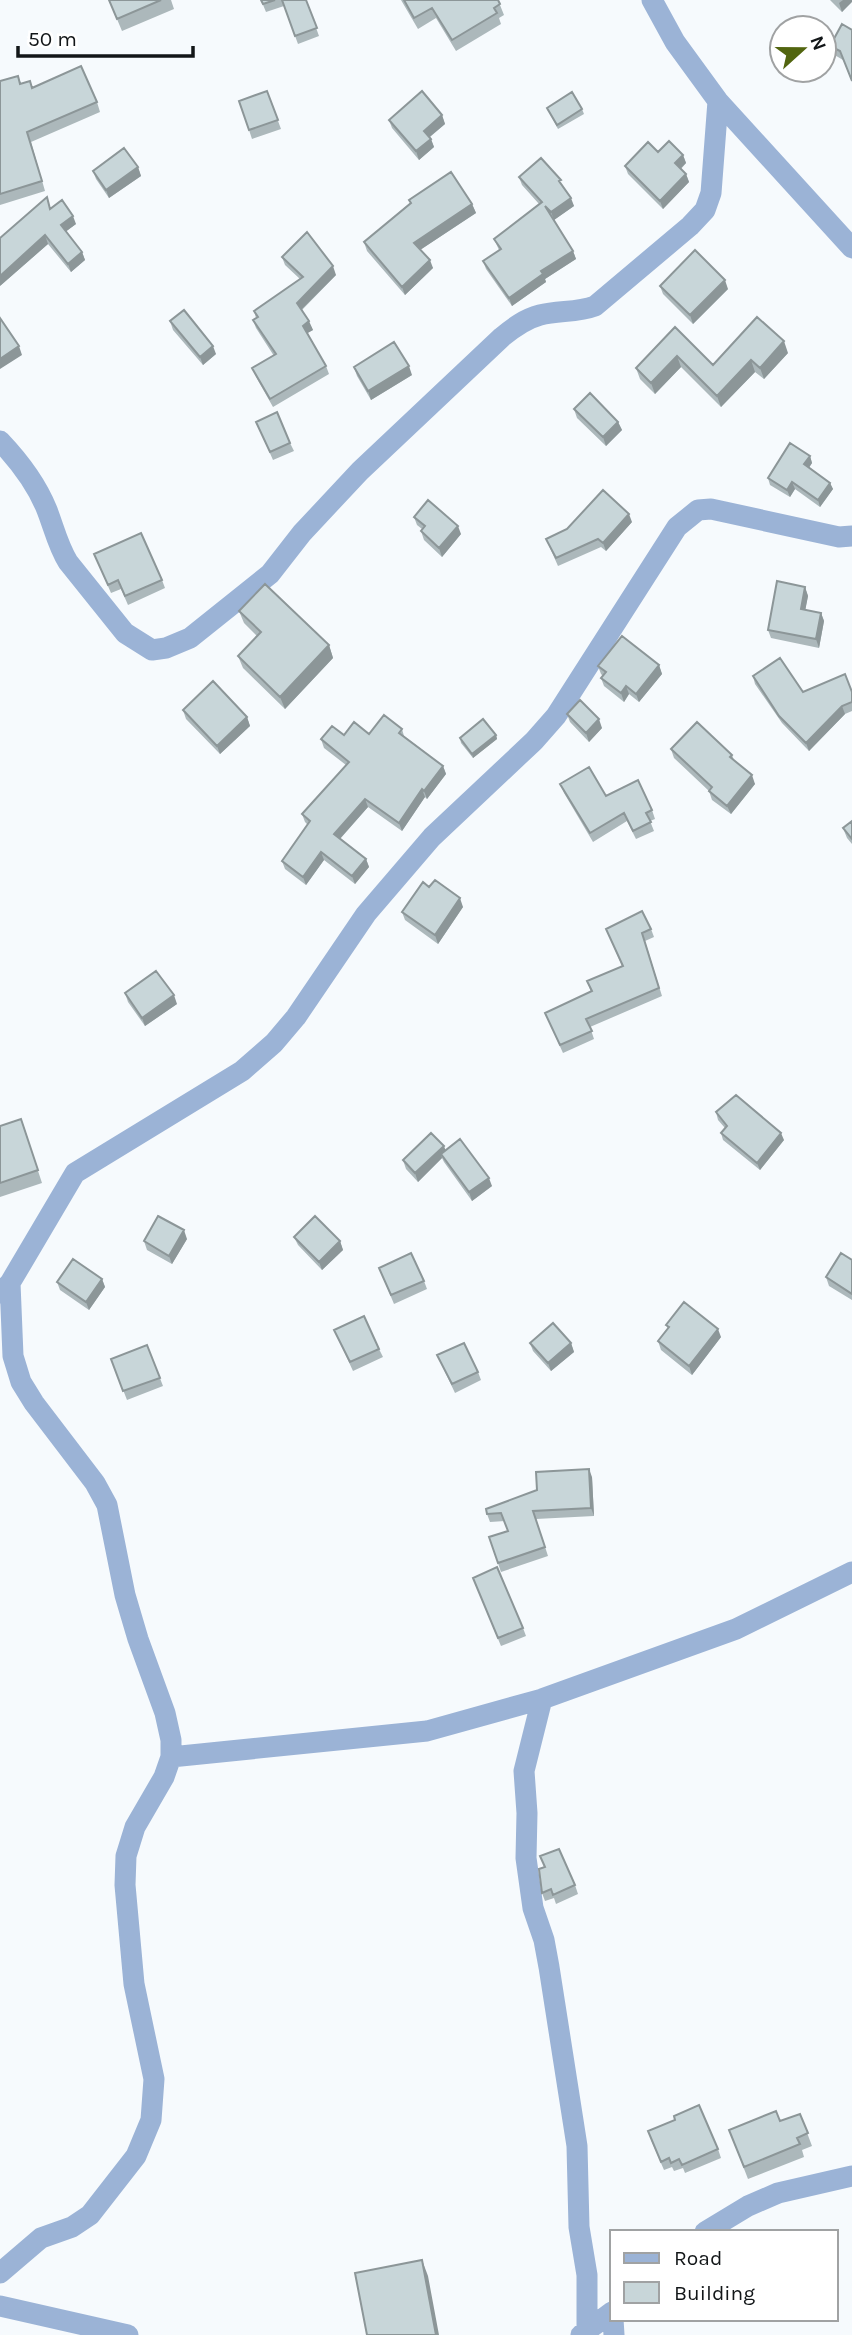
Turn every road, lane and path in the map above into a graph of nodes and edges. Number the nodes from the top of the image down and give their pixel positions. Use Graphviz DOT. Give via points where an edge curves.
graph roads {
  1 [pos="652,0"];
  2 [pos="718,101"];
  3 [pos="852,248"];
  4 [pos="0,441"];
  5 [pos="852,536"];
  6 [pos="5,1288"];
  7 [pos="852,1572"];
  8 [pos="542,1699"];
  9 [pos="171,1757"];
  10 [pos="852,2176"];
  11 [pos="708,2230"];
  12 [pos="0,2273"];
  13 [pos="0,2306"];
  14 [pos="610,2316"];
  15 [pos="584,2333"];
  16 [pos="128,2335"];
  1 -- 2 [label="street" via="675,43"];
  2 -- 3 [label="street"];
  2 -- 4 [label="street" via="711,193 705,210 690,226 595,306 542,314 502,337 368,463 270,574 181,643 152,650 125,633 68,562 47,509"];
  5 -- 6 [label="street" via="711,509 689,515 665,543 556,716 432,837 366,914 274,1043 242,1071 75,1173"];
  6 -- 9 [label="street" via="13,1356 21,1382 96,1483 107,1505 125,1595 165,1713"];
  7 -- 8 [label="street" via="736,1629"];
  8 -- 9 [label="street" via="427,1731"];
  8 -- 15 [label="street" via="524,1771 526,1858 549,1967 577,2146 579,2227 587,2276"];
  9 -- 12 [label="street" via="135,1827 125,1866 134,1984 153,2079 151,2120 136,2156 90,2215 41,2238"];
  10 -- 11 [label="street" via="778,2193"];
  13 -- 16 [label="street"];
  14 -- 15 [label="street"];
}
